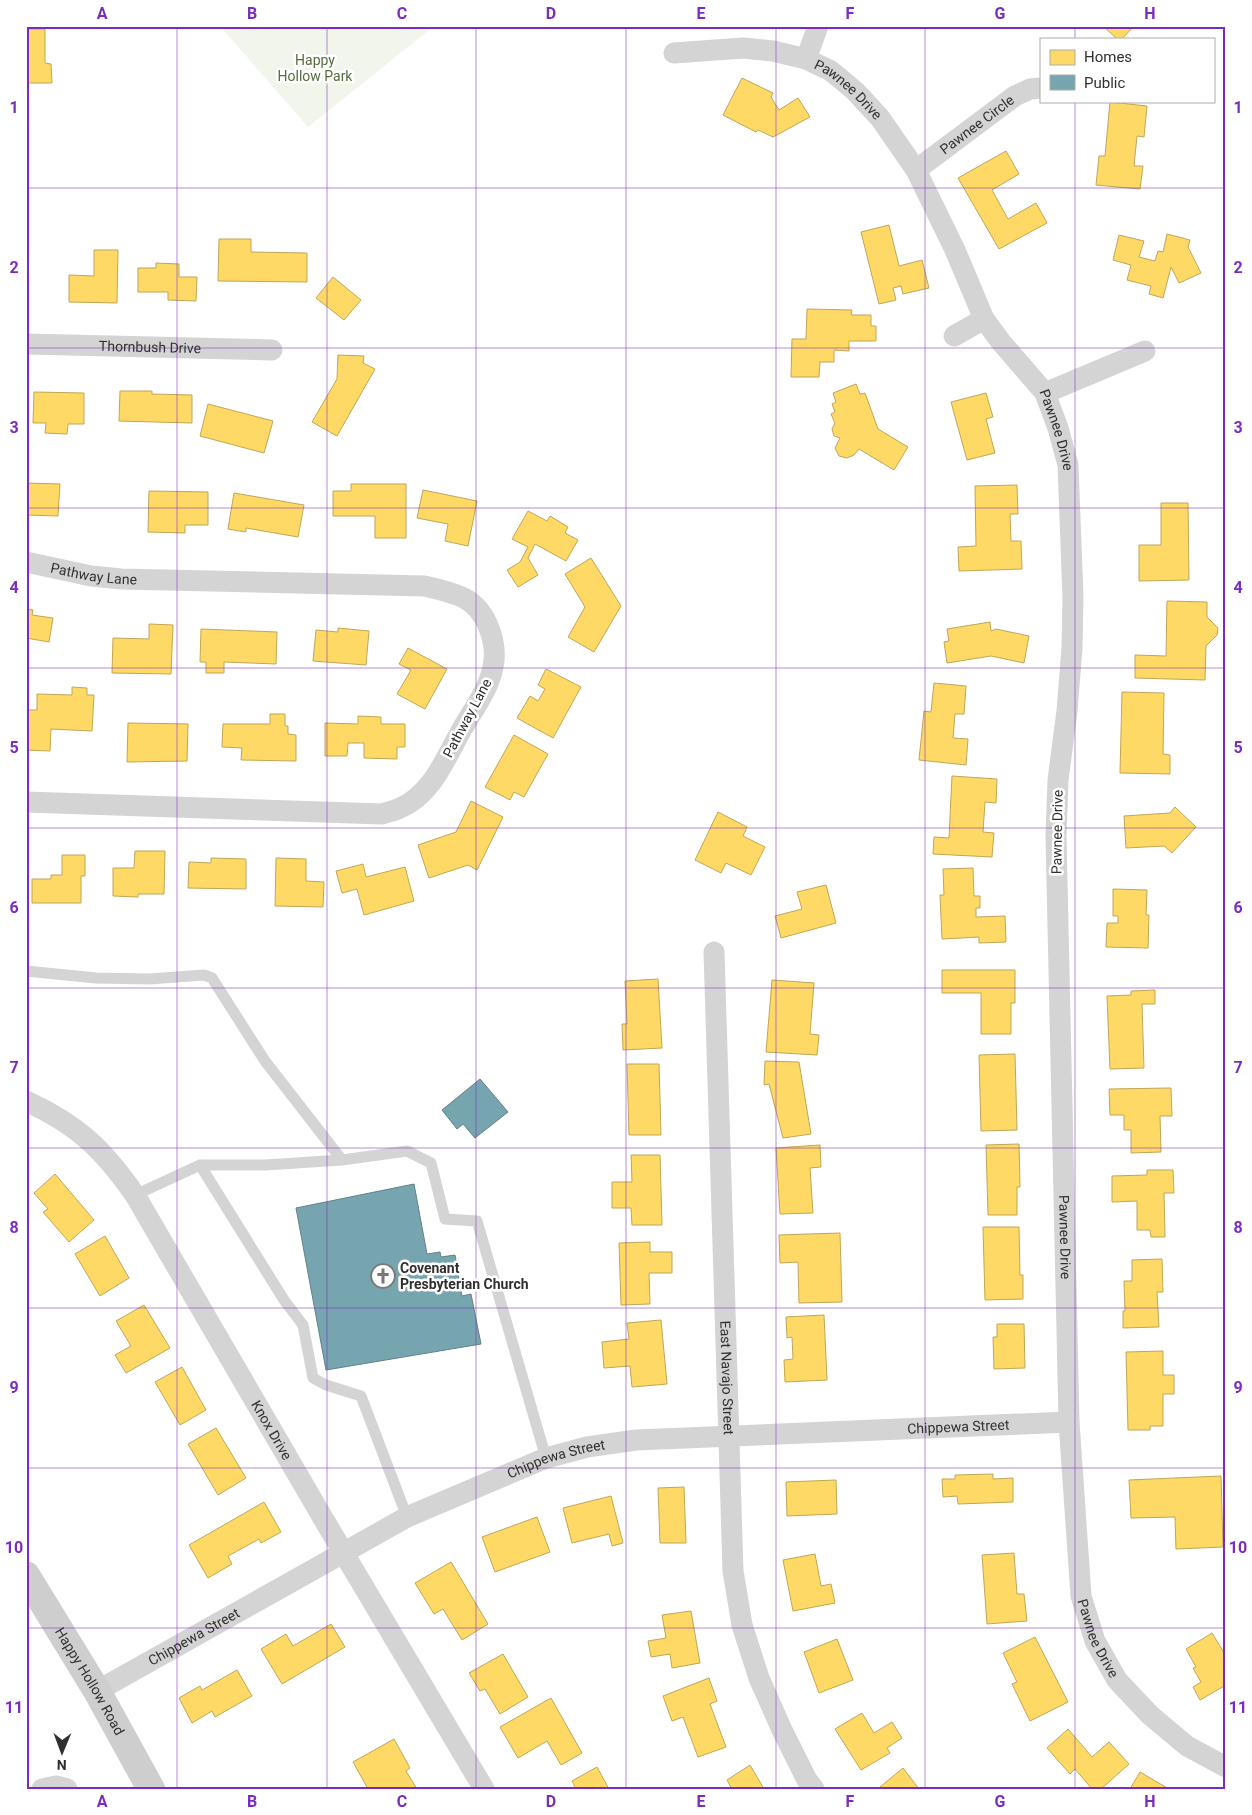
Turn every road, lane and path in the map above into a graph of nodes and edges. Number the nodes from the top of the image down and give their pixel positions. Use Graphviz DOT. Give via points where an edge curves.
graph roads {
  1 [pos="818,26"];
  2 [pos="674,53"];
  3 [pos="806,59"];
  4 [pos="1040,88"];
  5 [pos="916,170"];
  6 [pos="984,318"];
  7 [pos="954,336"];
  8 [pos="26,344"];
  9 [pos="272,350"];
  10 [pos="1144,351"];
  11 [pos="1045,393"];
  12 [pos="26,562"];
  13 [pos="26,802"];
  14 [pos="714,952"];
  15 [pos="26,971"];
  16 [pos="26,1101"];
  17 [pos="342,1160"];
  18 [pos="200,1165"];
  19 [pos="135,1195"];
  20 [pos="1069,1422"];
  21 [pos="728,1436"];
  22 [pos="546,1458"];
  23 [pos="407,1517"];
  24 [pos="345,1554"];
  25 [pos="26,1575"];
  26 [pos="97,1691"];
  27 [pos="1226,1767"];
  28 [pos="42,1789"];
  29 [pos="66,1789"];
  30 [pos="151,1789"];
  31 [pos="484,1789"];
  32 [pos="814,1789"];
  1 -- 3 [label="street"];
  2 -- 3 [label="street, Pawnee Drive" via="743,48"];
  3 -- 5 [label="street, Pawnee Drive" via="831,71 855,91 880,118"];
  4 -- 5 [label="street, Pawnee Circle" via="1015,96"];
  5 -- 6 [label="street, Pawnee Drive"];
  6 -- 7 [label="street"];
  6 -- 11 [label="street, Pawnee Drive"];
  8 -- 9 [label="street, Thornbush Drive"];
  10 -- 11 [label="street"];
  11 -- 20 [label="street, Pawnee Drive" via="1068,465 1073,597 1072,648 1058,780 1056,836"];
  12 -- 13 [label="street, Pathway Lane" via="121,579 424,586 465,599 479,611 489,627 494,647 493,668 484,690 431,783 417,798 401,808 382,814"];
  14 -- 21 [label="street, East Navajo Street"];
  15 -- 17 [label="lane" via="96,978 204,975 212,978 266,1061"];
  16 -- 19 [label="street, Knox Drive" via="73,1126 94,1143"];
  17 -- 18 [label="lane"];
  17 -- 22 [label="lane" via="407,1151 431,1163 445,1219 477,1221"];
  18 -- 19 [label="lane"];
  18 -- 23 [label="lane" via="303,1325 313,1378 361,1396"];
  19 -- 24 [label="street, Knox Drive"];
  20 -- 21 [label="street, Chippewa Street"];
  20 -- 27 [label="street, Pawnee Drive" via="1081,1596 1095,1641 1118,1680 1150,1715 1187,1746"];
  21 -- 22 [label="street, Chippewa Street" via="636,1440 587,1447"];
  21 -- 32 [label="street, East Navajo Street" via="733,1571 742,1625 759,1678"];
  22 -- 23 [label="street, Chippewa Street"];
  23 -- 24 [label="street, Chippewa Street"];
  24 -- 26 [label="street, Chippewa Street"];
  24 -- 31 [label="street, Knox Drive"];
  25 -- 26 [label="main road, Happy Hollow Road"];
  26 -- 30 [label="main road, Happy Hollow Road"];
  28 -- 29 [label="street" via="56,1786"];
}
